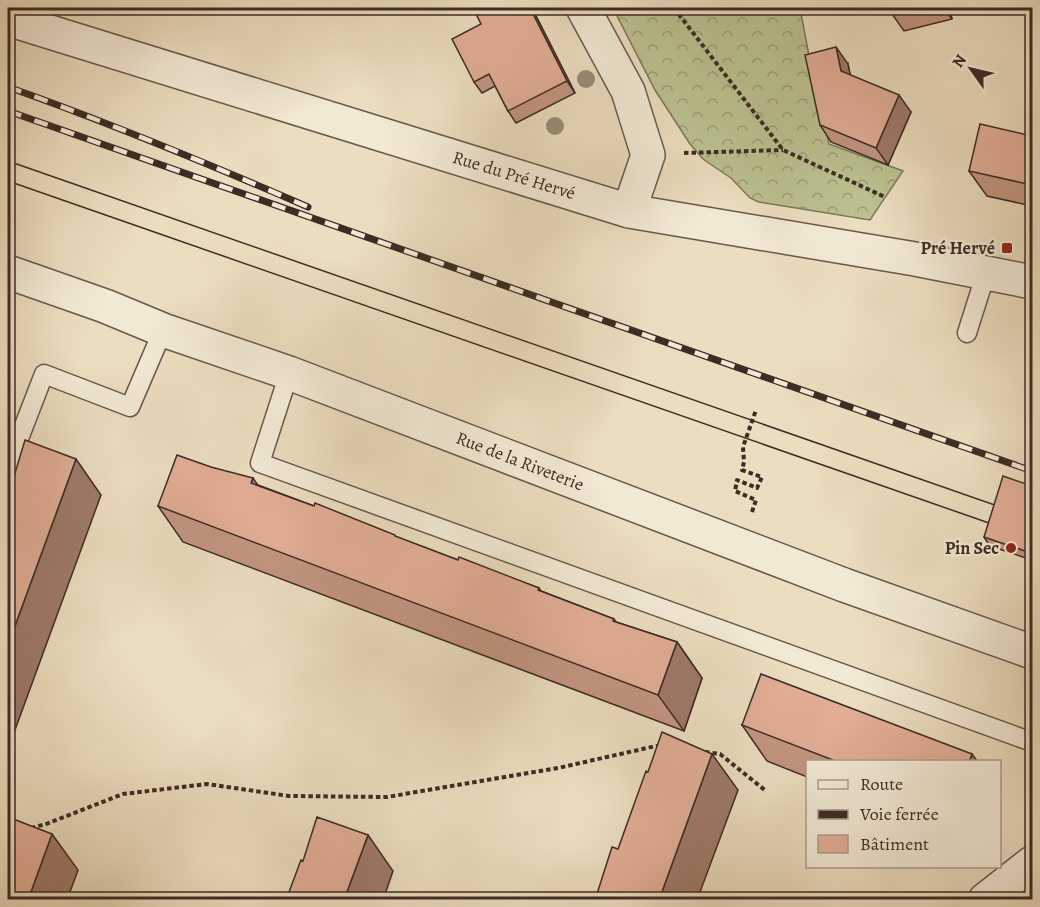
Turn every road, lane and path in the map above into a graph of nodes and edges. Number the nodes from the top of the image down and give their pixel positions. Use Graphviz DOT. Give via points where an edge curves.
graph roads {
  1 [pos="583,8"];
  2 [pos="674,8"];
  3 [pos="8,19"];
  4 [pos="783,150"];
  5 [pos="648,155"];
  6 [pos="885,197"];
  7 [pos="629,210"];
  8 [pos="8,272"];
  9 [pos="986,273"];
  10 [pos="1032,282"];
  11 [pos="163,330"];
  12 [pos="967,333"];
  13 [pos="289,373"];
  14 [pos="756,410"];
  15 [pos="8,467"];
  16 [pos="756,500"];
  17 [pos="1032,652"];
  18 [pos="1032,742"];
  19 [pos="666,747"];
  20 [pos="698,751"];
  21 [pos="766,791"];
  22 [pos="27,830"];
  23 [pos="1032,863"];
  24 [pos="985,900"];
  1 -- 5 [label="street" via="628,91"];
  2 -- 4 [label="path"];
  3 -- 7 [label="street, Rue du Pré Hervé"];
  4 -- 5 [label="path"];
  4 -- 6 [label="path"];
  5 -- 7 [label="street"];
  7 -- 9 [label="street, Rue du Pré Hervé"];
  8 -- 11 [label="street, Rue de la Riveterie"];
  9 -- 10 [label="street, Rue du Pré Hervé"];
  9 -- 12 [label="lane"];
  11 -- 13 [label="street, Rue de la Riveterie"];
  11 -- 15 [label="lane" via="130,407 44,374"];
  13 -- 17 [label="street, Rue de la Riveterie" via="844,585"];
  13 -- 18 [label="lane" via="260,463"];
  14 -- 16 [label="path" via="743,447 742,470 762,477 758,488 737,480 735,491"];
  19 -- 22 [label="path" via="387,797 289,796 207,784 123,794"];
  20 -- 21 [label="path" via="720,754"];
  23 -- 24 [label="street"];
}
